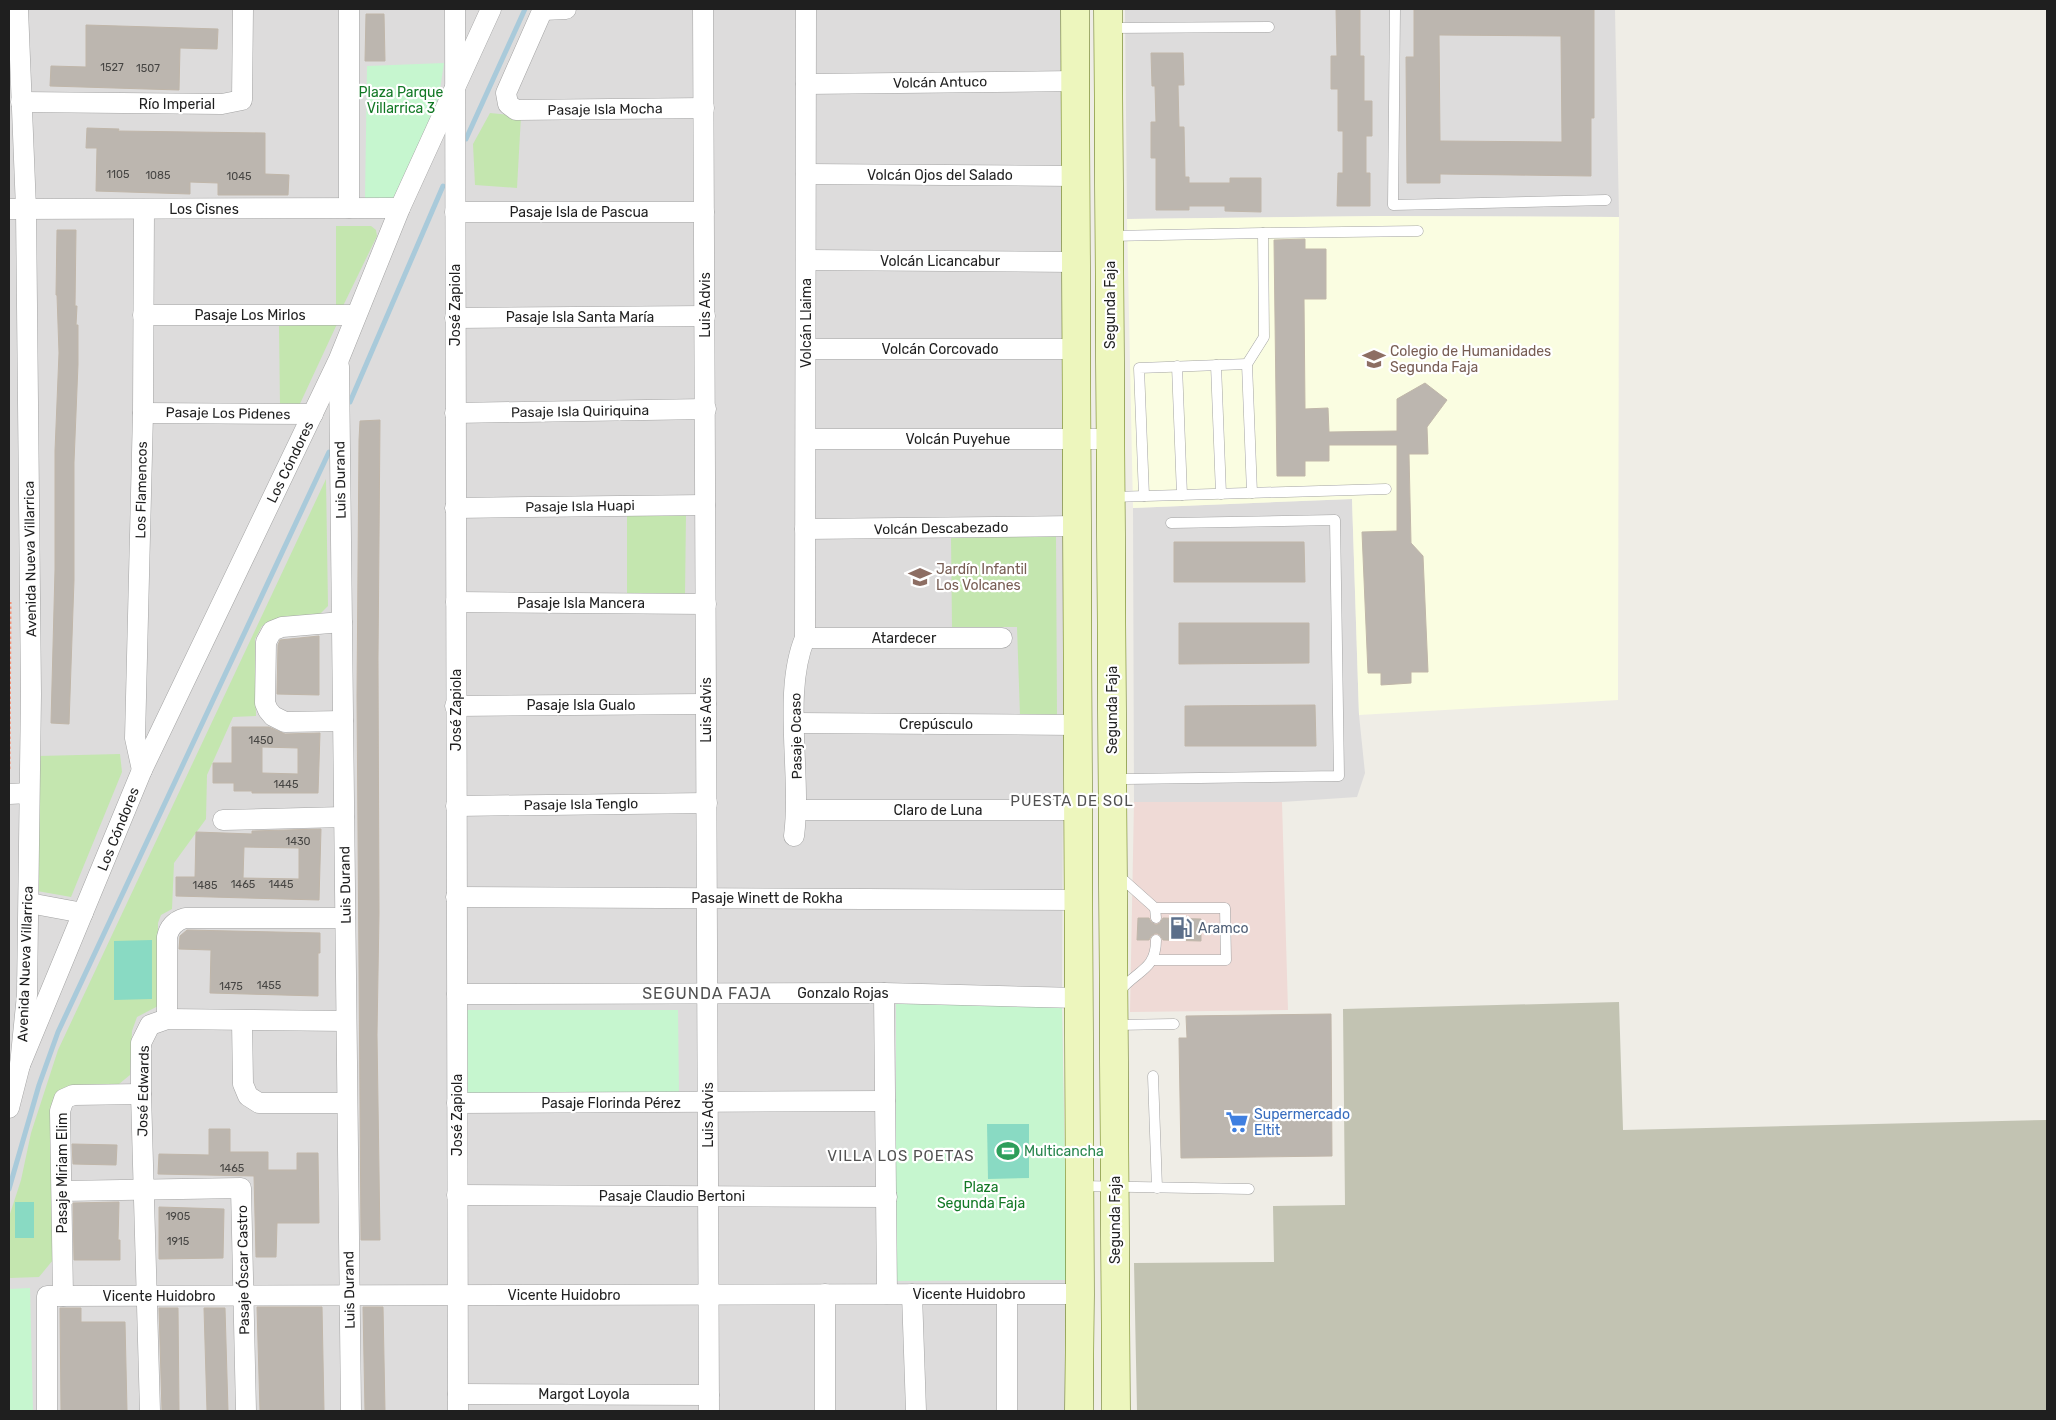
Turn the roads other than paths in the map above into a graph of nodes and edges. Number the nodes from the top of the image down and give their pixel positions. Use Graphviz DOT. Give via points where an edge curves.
graph roads {
  1 [pos="18,9"];
  2 [pos="242,9"];
  3 [pos="349,9"];
  4 [pos="455,9"];
  5 [pos="491,9"];
  6 [pos="543,9"];
  7 [pos="566,9"];
  8 [pos="703,9"];
  9 [pos="806,9"];
  10 [pos="1075,9"];
  11 [pos="1395,9"];
  12 [pos="1108,19"];
  13 [pos="1269,27"];
  14 [pos="1074,81"];
  15 [pos="806,84"];
  16 [pos="454,88"];
  17 [pos="21,102"];
  18 [pos="704,108"];
  19 [pos="806,174"];
  20 [pos="1075,176"];
  21 [pos="1606,200"];
  22 [pos="349,208"];
  23 [pos="400,208"];
  24 [pos="17,209"];
  25 [pos="144,209"];
  26 [pos="455,212"];
  27 [pos="704,212"];
  28 [pos="1418,231"];
  29 [pos="1263,233"];
  30 [pos="1109,236"];
  31 [pos="806,260"];
  32 [pos="1075,262"];
  33 [pos="143,315"];
  34 [pos="356,316"];
  35 [pos="705,316"];
  36 [pos="455,318"];
  37 [pos="806,348"];
  38 [pos="1075,348"];
  39 [pos="339,359"];
  40 [pos="1247,364"];
  41 [pos="1216,365"];
  42 [pos="1177,366"];
  43 [pos="706,409"];
  44 [pos="143,413"];
  45 [pos="455,413"];
  46 [pos="313,414"];
  47 [pos="1076,438"];
  48 [pos="1111,438"];
  49 [pos="806,439"];
  50 [pos="1386,489"];
  51 [pos="1252,493"];
  52 [pos="1221,494"];
  53 [pos="1182,495"];
  54 [pos="1144,496"];
  55 [pos="1111,497"];
  56 [pos="705,505"];
  57 [pos="455,508"];
  58 [pos="1171,522"];
  59 [pos="1076,526"];
  60 [pos="805,529"];
  61 [pos="456,602"];
  62 [pos="706,604"];
  63 [pos="342,622"];
  64 [pos="805,638"];
  65 [pos="1002,638"];
  66 [pos="706,704"];
  67 [pos="455,706"];
  68 [pos="343,721"];
  69 [pos="795,723"];
  70 [pos="1077,725"];
  71 [pos="142,770"];
  72 [pos="1126,779"];
  73 [pos="29,793"];
  74 [pos="9,794"];
  75 [pos="706,803"];
  76 [pos="456,806"];
  77 [pos="797,810"];
  78 [pos="1078,810"];
  79 [pos="344,817"];
  80 [pos="223,820"];
  81 [pos="794,836"];
  82 [pos="1113,870"];
  83 [pos="456,897"];
  84 [pos="707,898"];
  85 [pos="1078,900"];
  86 [pos="29,903"];
  87 [pos="83,913"];
  88 [pos="345,918"];
  89 [pos="1156,940"];
  90 [pos="1154,960"];
  91 [pos="884,992"];
  92 [pos="707,993"];
  93 [pos="456,994"];
  94 [pos="18,995"];
  95 [pos="1079,998"];
  96 [pos="1114,1011"];
  97 [pos="166,1019"];
  98 [pos="242,1021"];
  99 [pos="346,1021"];
  100 [pos="1174,1024"];
  101 [pos="20,1065"];
  102 [pos="1153,1076"];
  103 [pos="141,1094"];
  104 [pos="885,1101"];
  105 [pos="708,1102"];
  106 [pos="347,1103"];
  107 [pos="457,1103"];
  108 [pos="9,1108"];
  109 [pos="1080,1186"];
  110 [pos="1115,1187"];
  111 [pos="143,1188"];
  112 [pos="1157,1188"];
  113 [pos="1249,1189"];
  114 [pos="62,1191"];
  115 [pos="457,1195"];
  116 [pos="708,1196"];
  117 [pos="887,1197"];
  118 [pos="709,1294"];
  119 [pos="825,1294"];
  120 [pos="887,1294"];
  121 [pos="912,1294"];
  122 [pos="1006,1294"];
  123 [pos="1080,1294"];
  124 [pos="350,1295"];
  125 [pos="458,1295"];
  126 [pos="55,1296"];
  127 [pos="147,1296"];
  128 [pos="244,1296"];
  129 [pos="458,1403"];
  130 [pos="709,1403"];
  131 [pos="47,1411"];
  132 [pos="150,1411"];
  133 [pos="246,1411"];
  134 [pos="351,1411"];
  135 [pos="825,1411"];
  136 [pos="916,1411"];
  137 [pos="1007,1411"];
  138 [pos="1079,1411"];
  139 [pos="1116,1411"];
  1 -- 17 [label="street, Avenida Nueva Villarrica"];
  2 -- 17 [label="street, Río Imperial" via="242,100 222,104"];
  3 -- 22 [label="street"];
  4 -- 16 [label="street, José Zapiola"];
  5 -- 16 [label="street, Los Cóndores"];
  6 -- 7 [label="street"];
  6 -- 18 [label="street, Pasaje Isla Mocha" via="506,93 508,104 516,110"];
  8 -- 18 [label="street, Luis Advis"];
  9 -- 15 [label="street, Volcán Llaima"];
  10 -- 14 [label="main road"];
  11 -- 21 [label="lane" via="1393,205"];
  12 -- 13 [label="lane"];
  12 -- 30 [label="main road, Segunda Faja"];
  14 -- 15 [label="street, Volcán Antuco"];
  14 -- 20 [label="main road"];
  15 -- 19 [label="street, Volcán Llaima"];
  16 -- 23 [label="street, Los Cóndores"];
  16 -- 26 [label="street, José Zapiola"];
  17 -- 24 [label="street, Avenida Nueva Villarrica"];
  18 -- 27 [label="street, Luis Advis"];
  19 -- 20 [label="street, Volcán Ojos del Salado"];
  19 -- 31 [label="street, Volcán Llaima"];
  20 -- 32 [label="main road"];
  22 -- 23 [label="street, Los Cisnes"];
  22 -- 25 [label="street, Los Cisnes"];
  23 -- 34 [label="street, Los Cóndores"];
  24 -- 25 [label="street, Los Cisnes"];
  24 -- 73 [label="street, Avenida Nueva Villarrica" via="31,694"];
  25 -- 33 [label="street, Los Flamencos"];
  26 -- 27 [label="street, Pasaje Isla de Pascua"];
  26 -- 36 [label="street, José Zapiola"];
  27 -- 35 [label="street, Luis Advis"];
  28 -- 29 [label="lane"];
  29 -- 30 [label="lane"];
  29 -- 40 [label="lane" via="1264,337"];
  30 -- 48 [label="main road, Segunda Faja"];
  31 -- 32 [label="street, Volcán Licancabur"];
  31 -- 37 [label="street, Volcán Llaima"];
  32 -- 38 [label="main road"];
  33 -- 34 [label="street, Pasaje Los Mirlos"];
  33 -- 44 [label="street, Los Flamencos"];
  34 -- 39 [label="street, Los Cóndores"];
  35 -- 36 [label="street, Pasaje Isla Santa María"];
  35 -- 43 [label="street, Luis Advis"];
  36 -- 45 [label="street, José Zapiola"];
  37 -- 38 [label="street, Volcán Corcovado"];
  37 -- 49 [label="street, Volcán Llaima"];
  38 -- 47 [label="main road"];
  39 -- 46 [label="street, Los Cóndores"];
  39 -- 63 [label="street, Luis Durand"];
  40 -- 41 [label="lane"];
  40 -- 51 [label="lane"];
  41 -- 42 [label="lane"];
  41 -- 52 [label="lane"];
  42 -- 53 [label="lane"];
  42 -- 54 [label="lane" via="1139,368"];
  43 -- 45 [label="street, Pasaje Isla Quiriquina"];
  43 -- 56 [label="street, Luis Advis"];
  44 -- 46 [label="street, Pasaje Los Pidenes"];
  44 -- 71 [label="street, Los Flamencos" via="135,738"];
  45 -- 57 [label="street, José Zapiola"];
  46 -- 71 [label="street, Los Cóndores"];
  47 -- 48 [label="street, Volcán Puyehue"];
  47 -- 49 [label="street, Volcán Puyehue"];
  47 -- 59 [label="main road"];
  48 -- 55 [label="main road, Segunda Faja"];
  49 -- 60 [label="street, Volcán Llaima"];
  50 -- 51 [label="lane"];
  51 -- 52 [label="lane"];
  52 -- 53 [label="lane"];
  53 -- 54 [label="lane"];
  54 -- 55 [label="lane"];
  55 -- 82 [label="main road, Segunda Faja"];
  56 -- 57 [label="street, Pasaje Isla Huapi"];
  56 -- 62 [label="street, Luis Advis"];
  57 -- 61 [label="street, José Zapiola"];
  58 -- 72 [label="lane" via="1335,520 1339,776"];
  59 -- 60 [label="street, Volcán Descabezado"];
  59 -- 70 [label="main road"];
  60 -- 64 [label="street, Volcán Llaima"];
  61 -- 62 [label="street, Pasaje Isla Mancera"];
  61 -- 67 [label="street, José Zapiola"];
  62 -- 66 [label="street, Luis Advis"];
  63 -- 68 [label="street, Luis Durand"];
  63 -- 68 [label="street" via="282,627 272,631 266,642 265,703 273,716 285,722"];
  64 -- 65 [label="street, Atardecer"];
  64 -- 69 [label="street, Pasaje Ocaso" via="795,676"];
  66 -- 67 [label="street, Pasaje Isla Gualo"];
  66 -- 75 [label="street, Luis Advis"];
  67 -- 76 [label="street, José Zapiola"];
  68 -- 79 [label="street, Luis Durand"];
  69 -- 70 [label="street, Crepúsculo"];
  69 -- 77 [label="street, Pasaje Ocaso"];
  70 -- 78 [label="main road"];
  71 -- 87 [label="street, Los Cóndores"];
  73 -- 74 [label="street"];
  73 -- 86 [label="street, Avenida Nueva Villarrica"];
  75 -- 76 [label="street, Pasaje Isla Tenglo"];
  75 -- 84 [label="street, Luis Advis"];
  76 -- 83 [label="street, José Zapiola"];
  77 -- 78 [label="street, Claro de Luna"];
  77 -- 81 [label="street, Pasaje Ocaso"];
  78 -- 85 [label="main road"];
  79 -- 80 [label="street"];
  79 -- 88 [label="street, Luis Durand"];
  82 -- 90 [label="lane" via="1156,913 1225,908 1226,960"];
  82 -- 96 [label="main road, Segunda Faja"];
  83 -- 84 [label="street, Pasaje Winett de Rokha"];
  83 -- 93 [label="street, José Zapiola"];
  84 -- 85 [label="street, Pasaje Winett de Rokha"];
  84 -- 92 [label="street, Luis Advis"];
  85 -- 95 [label="main road"];
  86 -- 87 [label="street"];
  86 -- 94 [label="street, Avenida Nueva Villarrica"];
  87 -- 101 [label="street, Los Cóndores"];
  88 -- 97 [label="street" via="179,920 170,927 167,936"];
  88 -- 99 [label="street, Luis Durand"];
  89 -- 90 [label="lane"];
  90 -- 96 [label="lane" via="1128,980"];
  91 -- 92 [label="street, Gonzalo Rojas"];
  91 -- 95 [label="street, Gonzalo Rojas"];
  91 -- 104 [label="street"];
  92 -- 93 [label="street, Gonzalo Rojas"];
  92 -- 105 [label="street, Luis Advis"];
  93 -- 107 [label="street, José Zapiola"];
  94 -- 101 [label="street, Avenida Nueva Villarrica"];
  95 -- 109 [label="main road"];
  96 -- 100 [label="lane"];
  96 -- 110 [label="main road, Segunda Faja"];
  97 -- 98 [label="street"];
  97 -- 103 [label="street, José Edwards" via="150,1025 141,1043"];
  98 -- 99 [label="street"];
  98 -- 106 [label="street" via="243,1084 248,1096 259,1103"];
  99 -- 106 [label="street, Luis Durand"];
  101 -- 108 [label="street, Avenida Nueva Villarrica"];
  102 -- 112 [label="lane"];
  103 -- 111 [label="street, José Edwards"];
  103 -- 114 [label="street, Pasaje Miriam Elim" via="73,1095 64,1099 60,1111"];
  104 -- 105 [label="street, Pasaje Florinda Pérez"];
  104 -- 117 [label="street"];
  105 -- 107 [label="street, Pasaje Florinda Pérez"];
  105 -- 116 [label="street, Luis Advis"];
  106 -- 124 [label="street, Luis Durand"];
  107 -- 115 [label="street, José Zapiola"];
  109 -- 110 [label="lane"];
  109 -- 123 [label="main road"];
  110 -- 112 [label="lane"];
  110 -- 139 [label="main road, Segunda Faja"];
  111 -- 114 [label="street, Pasaje Óscar Castro"];
  111 -- 127 [label="street, José Edwards"];
  111 -- 128 [label="street, Pasaje Óscar Castro" via="242,1188"];
  112 -- 113 [label="lane"];
  114 -- 126 [label="street, Pasaje Miriam Elim"];
  115 -- 116 [label="street, Pasaje Claudio Bertoni"];
  115 -- 125 [label="street, José Zapiola"];
  116 -- 117 [label="street, Pasaje Claudio Bertoni"];
  116 -- 118 [label="street, Luis Advis"];
  117 -- 120 [label="street"];
  118 -- 119 [label="street, Vicente Huidobro"];
  118 -- 125 [label="street, Vicente Huidobro"];
  118 -- 130 [label="street, Luis Advis"];
  119 -- 120 [label="street, Vicente Huidobro"];
  119 -- 135 [label="street"];
  120 -- 121 [label="street, Vicente Huidobro"];
  121 -- 122 [label="street, Vicente Huidobro"];
  121 -- 136 [label="street"];
  122 -- 123 [label="street, Vicente Huidobro"];
  122 -- 137 [label="street"];
  123 -- 138 [label="main road"];
  124 -- 125 [label="street, Vicente Huidobro"];
  124 -- 128 [label="street, Vicente Huidobro"];
  124 -- 134 [label="street, Luis Durand"];
  125 -- 129 [label="street, José Zapiola"];
  126 -- 127 [label="street, Vicente Huidobro"];
  126 -- 131 [label="street, Pasaje Miriam Elim"];
  127 -- 128 [label="street, Vicente Huidobro"];
  127 -- 132 [label="street, José Edwards"];
  128 -- 133 [label="street, Pasaje Óscar Castro"];
  129 -- 130 [label="street, Margot Loyola"];
}
